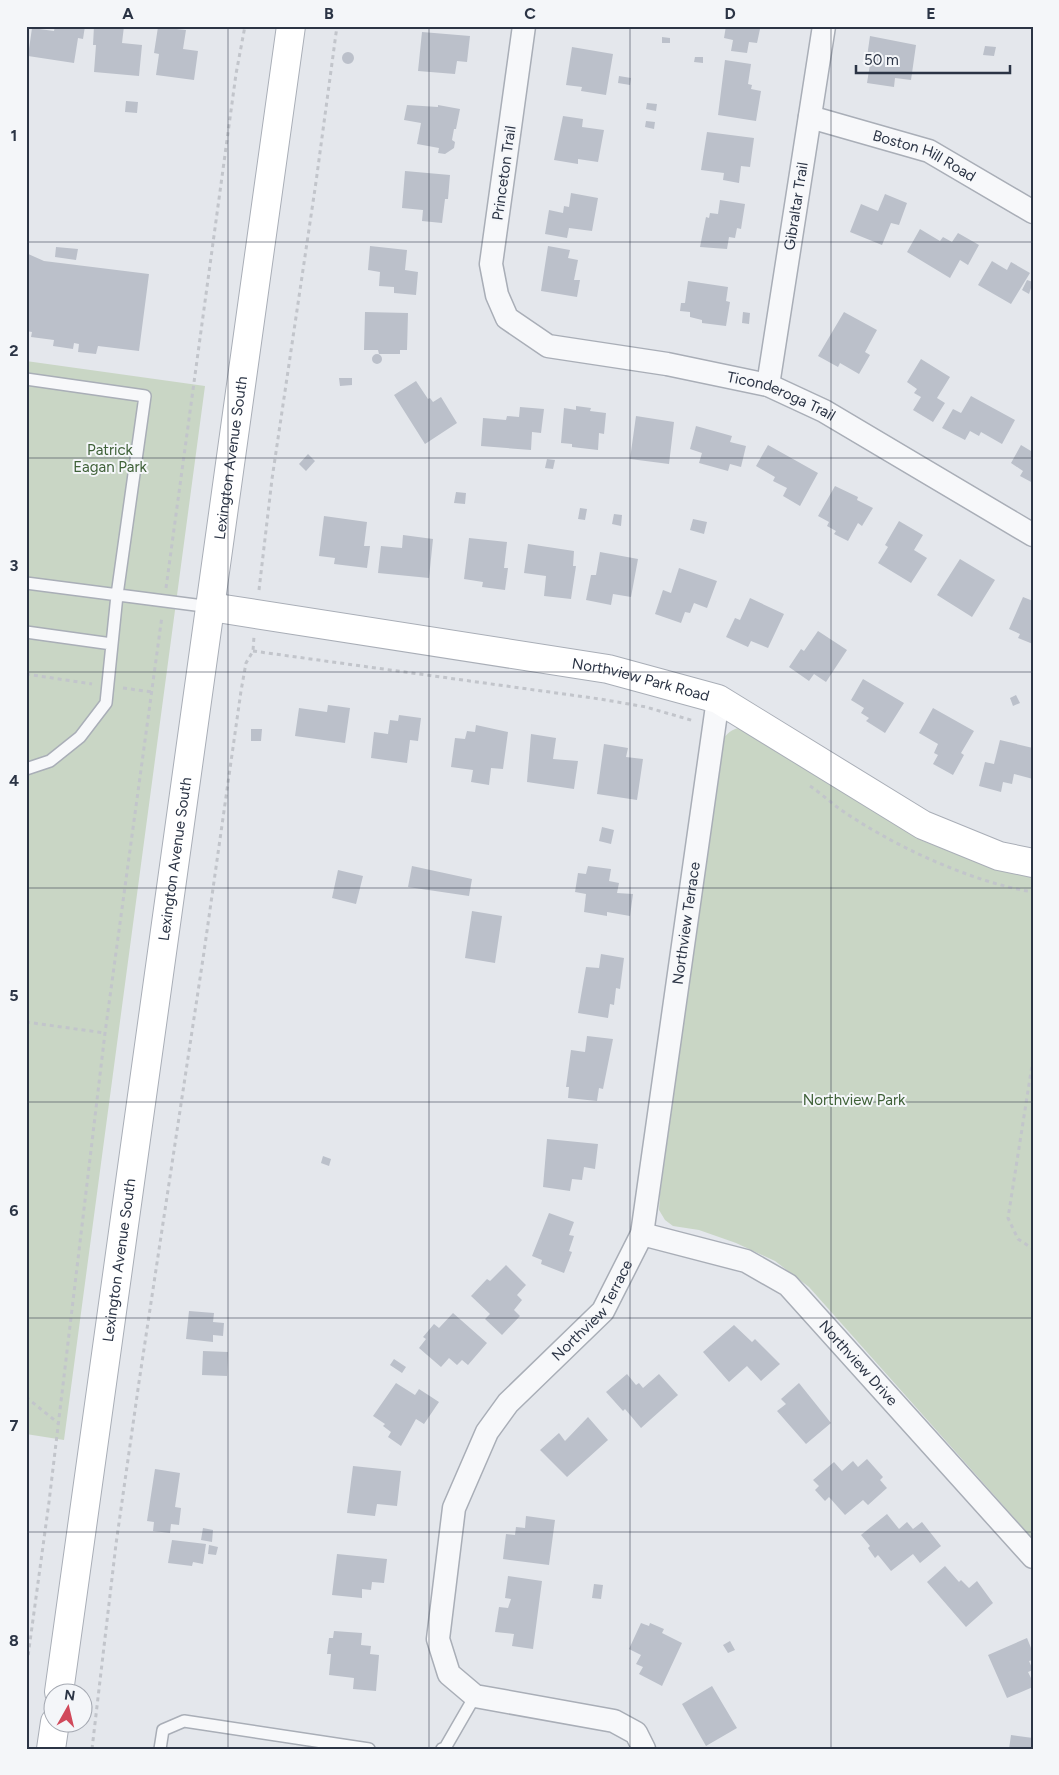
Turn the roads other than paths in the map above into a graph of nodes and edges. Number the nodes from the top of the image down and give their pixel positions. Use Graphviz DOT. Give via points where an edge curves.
graph roads {
  1 [pos="291,26"];
  2 [pos="524,26"];
  3 [pos="824,26"];
  4 [pos="810,118"];
  5 [pos="1033,212"];
  6 [pos="506,318"];
  7 [pos="26,379"];
  8 [pos="768,384"];
  9 [pos="1033,535"];
  10 [pos="26,583"];
  11 [pos="117,596"];
  12 [pos="211,607"];
  13 [pos="26,632"];
  14 [pos="112,644"];
  15 [pos="718,700"];
  16 [pos="26,769"];
  17 [pos="1033,863"];
  18 [pos="642,1234"];
  19 [pos="1033,1557"];
  20 [pos="60,1682"];
  21 [pos="475,1696"];
  22 [pos="54,1732"];
  23 [pos="52,1749"];
  24 [pos="160,1749"];
  25 [pos="369,1749"];
  26 [pos="442,1749"];
  27 [pos="644,1749"];
  1 -- 12 [label="street, Lexington Avenue South"];
  2 -- 6 [label="street, Princeton Trail" via="491,264 497,295"];
  3 -- 4 [label="street, Gibraltar Trail"];
  4 -- 5 [label="street, Boston Hill Road" via="929,151"];
  4 -- 8 [label="street, Gibraltar Trail"];
  6 -- 8 [label="street, Ticonderoga Trail" via="548,346 667,364"];
  7 -- 11 [label="lane" via="145,396"];
  8 -- 9 [label="street, Ticonderoga Trail" via="824,411"];
  10 -- 11 [label="lane"];
  11 -- 12 [label="lane"];
  11 -- 14 [label="lane"];
  12 -- 15 [label="street, Northview Park Road" via="608,668"];
  12 -- 20 [label="street, Lexington Avenue South"];
  13 -- 14 [label="lane"];
  14 -- 16 [label="lane" via="106,703 80,737 50,761"];
  15 -- 17 [label="street, Northview Park Road" via="923,826 999,856"];
  15 -- 18 [label="street, Northview Terrace"];
  18 -- 19 [label="street, Northview Drive" via="746,1261 788,1285"];
  18 -- 21 [label="street, Northview Terrace" via="603,1311 508,1403 487,1432 454,1508 438,1639 449,1674"];
  21 -- 26 [label="lane"];
  21 -- 27 [label="street" via="614,1721 636,1734"];
  22 -- 23 [label="street"];
  24 -- 25 [label="lane" via="163,1730 184,1721"];
}
